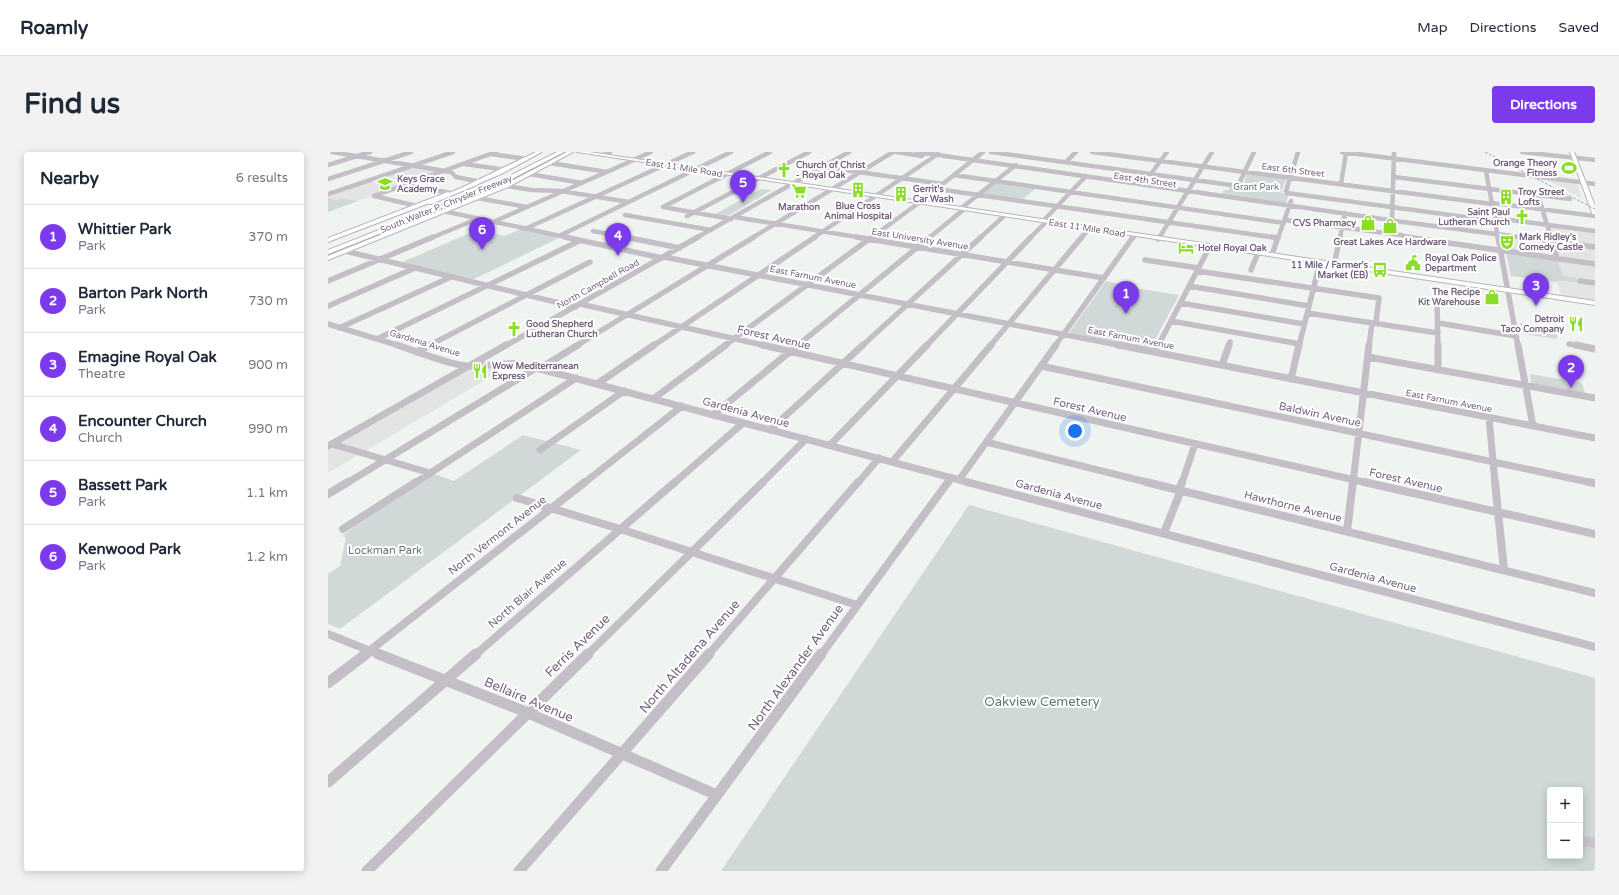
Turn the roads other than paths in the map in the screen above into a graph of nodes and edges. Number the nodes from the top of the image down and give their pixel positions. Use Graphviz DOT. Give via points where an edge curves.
graph roads {
  1 [pos="332,152"];
  2 [pos="370,152"];
  3 [pos="411,152"];
  4 [pos="453,152"];
  5 [pos="496,152"];
  6 [pos="540,152"];
  7 [pos="551,152"];
  8 [pos="561,152"];
  9 [pos="571,152"];
  10 [pos="579,152"];
  11 [pos="610,152"];
  12 [pos="651,152"];
  13 [pos="693,152"];
  14 [pos="731,152"];
  15 [pos="770,152"];
  16 [pos="809,152"];
  17 [pos="849,152"];
  18 [pos="893,152"];
  19 [pos="896,152"];
  20 [pos="917,152"];
  21 [pos="983,152"];
  22 [pos="991,152"];
  23 [pos="1031,152"];
  24 [pos="1076,152"];
  25 [pos="1092,152"];
  26 [pos="1167,152"];
  27 [pos="1212,152"];
  28 [pos="1254,152"];
  29 [pos="1298,152"];
  30 [pos="1342,152"];
  31 [pos="1346,152"];
  32 [pos="1394,152"];
  33 [pos="1522,152"];
  34 [pos="491,154"];
  35 [pos="1120,154"];
  36 [pos="602,155"];
  37 [pos="936,155"];
  38 [pos="1573,155"];
  39 [pos="356,156"];
  40 [pos="1026,157"];
  41 [pos="527,159"];
  42 [pos="1394,159"];
  43 [pos="633,160"];
  44 [pos="1595,160"];
  45 [pos="384,161"];
  46 [pos="971,161"];
  47 [pos="1160,161"];
  48 [pos="1066,162"];
  49 [pos="550,163"];
  50 [pos="464,164"];
  51 [pos="328,165"];
  52 [pos="664,165"];
  53 [pos="413,166"];
  54 [pos="822,167"];
  55 [pos="1012,167"];
  56 [pos="1203,167"];
  57 [pos="1108,168"];
  58 [pos="506,170"];
  59 [pos="696,170"];
  60 [pos="444,171"];
  61 [pos="1486,171"];
  62 [pos="608,172"];
  63 [pos="860,172"];
  64 [pos="1245,172"];
  65 [pos="727,174"];
  66 [pos="1151,174"];
  67 [pos="528,175"];
  68 [pos="954,175"];
  69 [pos="1085,177"];
  70 [pos="1394,177"];
  71 [pos="902,178"];
  72 [pos="1290,178"];
  73 [pos="328,179"];
  74 [pos="758,179"];
  75 [pos="1098,179"];
  76 [pos="1195,180"];
  77 [pos="994,181"];
  78 [pos="478,183"];
  79 [pos="583,183"];
  80 [pos="1583,183"];
  81 [pos="792,184"];
  82 [pos="943,184"];
  83 [pos="1340,184"];
  84 [pos="1595,184"];
  85 [pos="404,185"];
  86 [pos="506,186"];
  87 [pos="328,187"];
  88 [pos="937,189"];
  89 [pos="1490,189"];
  90 [pos="341,190"];
  91 [pos="832,190"];
  92 [pos="564,191"];
  93 [pos="1394,191"];
  94 [pos="1071,192"];
  95 [pos="1188,192"];
  96 [pos="450,193"];
  97 [pos="328,194"];
  98 [pos="1294,194"];
  99 [pos="978,195"];
  100 [pos="1538,195"];
  101 [pos="596,196"];
  102 [pos="876,197"];
  103 [pos="477,198"];
  104 [pos="1570,199"];
  105 [pos="630,202"];
  106 [pos="1593,202"];
  107 [pos="918,203"];
  108 [pos="1492,204"];
  109 [pos="417,206"];
  110 [pos="1058,206"];
  111 [pos="1290,206"];
  112 [pos="528,207"];
  113 [pos="1393,207"];
  114 [pos="1178,208"];
  115 [pos="962,209"];
  116 [pos="1542,210"];
  117 [pos="443,211"];
  118 [pos="693,213"];
  119 [pos="1344,214"];
  120 [pos="625,215"];
  121 [pos="1595,215"];
  122 [pos="417,216"];
  123 [pos="688,216"];
  124 [pos="1004,216"];
  125 [pos="476,218"];
  126 [pos="733,218"];
  127 [pos="1495,219"];
  128 [pos="1392,220"];
  129 [pos="1284,221"];
  130 [pos="493,222"];
  131 [pos="1044,222"];
  132 [pos="1168,222"];
  133 [pos="1403,222"];
  134 [pos="775,224"];
  135 [pos="1547,225"];
  136 [pos="380,226"];
  137 [pos="1342,227"];
  138 [pos="1090,228"];
  139 [pos="525,229"];
  140 [pos="711,230"];
  141 [pos="1595,231"];
  142 [pos="593,232"];
  143 [pos="823,232"];
  144 [pos="1498,234"];
  145 [pos="1135,235"];
  146 [pos="1401,235"];
  147 [pos="559,236"];
  148 [pos="1278,238"];
  149 [pos="1158,239"];
  150 [pos="328,240"];
  151 [pos="868,240"];
  152 [pos="579,241"];
  153 [pos="1552,241"];
  154 [pos="328,246"];
  155 [pos="1210,246"];
  156 [pos="917,247"];
  157 [pos="1595,247"];
  158 [pos="680,248"];
  159 [pos="345,251"];
  160 [pos="1500,251"];
  161 [pos="328,252"];
  162 [pos="1258,253"];
  163 [pos="961,255"];
  164 [pos="1272,255"];
  165 [pos="328,258"];
  166 [pos="663,258"];
  167 [pos="1557,259"];
  168 [pos="380,260"];
  169 [pos="1145,260"];
  170 [pos="590,262"];
  171 [pos="1007,262"];
  172 [pos="1320,262"];
  173 [pos="1334,264"];
  174 [pos="1595,264"];
  175 [pos="708,266"];
  176 [pos="415,268"];
  177 [pos="1198,269"];
  178 [pos="1054,270"];
  179 [pos="1251,270"];
  180 [pos="758,276"];
  181 [pos="451,277"];
  182 [pos="1104,278"];
  183 [pos="328,281"];
  184 [pos="1580,281"];
  185 [pos="1595,283"];
  186 [pos="807,285"];
  187 [pos="488,286"];
  188 [pos="1189,286"];
  189 [pos="1313,289"];
  190 [pos="1508,290"];
  191 [pos="527,295"];
  192 [pos="858,295"];
  193 [pos="1437,302"];
  194 [pos="1180,303"];
  195 [pos="1595,304"];
  196 [pos="907,305"];
  197 [pos="328,306"];
  198 [pos="578,306"];
  199 [pos="1309,306"];
  200 [pos="1307,313"];
  201 [pos="957,314"];
  202 [pos="627,315"];
  203 [pos="1171,321"];
  204 [pos="1374,323"];
  205 [pos="1438,323"];
  206 [pos="328,324"];
  207 [pos="1009,324"];
  208 [pos="1304,324"];
  209 [pos="337,327"];
  210 [pos="682,327"];
  211 [pos="328,329"];
  212 [pos="1438,333"];
  213 [pos="1064,334"];
  214 [pos="1516,336"];
  215 [pos="734,339"];
  216 [pos="377,340"];
  217 [pos="1230,342"];
  218 [pos="1300,344"];
  219 [pos="1569,344"];
  220 [pos="1595,349"];
  221 [pos="417,352"];
  222 [pos="790,352"];
  223 [pos="1155,352"];
  224 [pos="490,354"];
  225 [pos="1368,357"];
  226 [pos="518,363"];
  227 [pos="842,364"];
  228 [pos="1222,365"];
  229 [pos="469,366"];
  230 [pos="1041,366"];
  231 [pos="537,368"];
  232 [pos="1438,370"];
  233 [pos="897,376"];
  234 [pos="576,378"];
  235 [pos="1291,379"];
  236 [pos="597,384"];
  237 [pos="1525,386"];
  238 [pos="954,389"];
  239 [pos="624,391"];
  240 [pos="1364,393"];
  241 [pos="1595,398"];
  242 [pos="653,399"];
  243 [pos="1014,403"];
  244 [pos="682,406"];
  245 [pos="713,414"];
  246 [pos="1489,418"];
  247 [pos="743,423"];
  248 [pos="1533,426"];
  249 [pos="770,430"];
  250 [pos="1359,433"];
  251 [pos="1595,438"];
  252 [pos="806,439"];
  253 [pos="986,442"];
  254 [pos="1196,444"];
  255 [pos="330,445"];
  256 [pos="830,446"];
  257 [pos="540,450"];
  258 [pos="879,458"];
  259 [pos="384,460"];
  260 [pos="892,462"];
  261 [pos="1494,462"];
  262 [pos="430,473"];
  263 [pos="955,479"];
  264 [pos="1353,479"];
  265 [pos="1595,483"];
  266 [pos="1180,490"];
  267 [pos="328,494"];
  268 [pos="517,498"];
  269 [pos="551,508"];
  270 [pos="1499,512"];
  271 [pos="343,529"];
  272 [pos="620,529"];
  273 [pos="1347,531"];
  274 [pos="1164,533"];
  275 [pos="1595,534"];
  276 [pos="692,552"];
  277 [pos="1504,570"];
  278 [pos="775,578"];
  279 [pos="1595,593"];
  280 [pos="857,605"];
  281 [pos="328,634"];
  282 [pos="1595,648"];
  283 [pos="371,650"];
  284 [pos="446,680"];
  285 [pos="328,683"];
  286 [pos="527,713"];
  287 [pos="622,754"];
  288 [pos="328,782"];
  289 [pos="717,795"];
  290 [pos="367,871"];
  291 [pos="519,871"];
  292 [pos="661,871"];
  1 -- 39 [label="street"];
  2 -- 39 [label="street"];
  3 -- 45 [label="street"];
  4 -- 53 [label="street"];
  5 -- 34 [label="street"];
  6 -- 41 [label="main road"];
  7 -- 136 [label="highway" via="496,179"];
  8 -- 122 [label="highway, South Walter P. Chrysler Freeway" via="490,188"];
  9 -- 49 [label="main road"];
  10 -- 36 [label="main road, East 11 Mile Road"];
  11 -- 36 [label="street"];
  12 -- 43 [label="street"];
  13 -- 52 [label="street"];
  14 -- 59 [label="street"];
  15 -- 65 [label="street"];
  16 -- 74 [label="street"];
  17 -- 54 [label="street, North Campbell Road"];
  18 -- 63 [label="street"];
  19 -- 37 [label="street, East 4th Street"];
  20 -- 37 [label="street, East 4th Street"];
  21 -- 46 [label="street"];
  22 -- 40 [label="street"];
  23 -- 40 [label="street"];
  24 -- 48 [label="street"];
  25 -- 35 [label="street, East 6th Street"];
  26 -- 47 [label="street"];
  27 -- 56 [label="street"];
  28 -- 64 [label="street"];
  29 -- 72 [label="street"];
  30 -- 31 [label="street"];
  31 -- 42 [label="street"];
  31 -- 83 [label="street"];
  32 -- 42 [label="street"];
  33 -- 38 [label="street"];
  34 -- 41 [label="street"];
  34 -- 50 [label="street"];
  35 -- 47 [label="street, East 6th Street"];
  35 -- 57 [label="street"];
  36 -- 43 [label="main road, East 11 Mile Road"];
  37 -- 46 [label="street, East 4th Street"];
  37 -- 71 [label="street"];
  38 -- 44 [label="street"];
  38 -- 80 [label="main road"];
  39 -- 45 [label="street"];
  39 -- 51 [label="street"];
  40 -- 48 [label="street"];
  40 -- 55 [label="street"];
  41 -- 58 [label="main road"];
  42 -- 61 [label="street"];
  42 -- 70 [label="street"];
  43 -- 52 [label="main road, East 11 Mile Road"];
  43 -- 62 [label="street"];
  45 -- 53 [label="street"];
  45 -- 73 [label="street"];
  46 -- 55 [label="street, East 4th Street"];
  46 -- 68 [label="street"];
  47 -- 56 [label="street, East 6th Street"];
  47 -- 66 [label="street"];
  48 -- 57 [label="street"];
  49 -- 62 [label="street"];
  49 -- 67 [label="main road"];
  50 -- 58 [label="street"];
  50 -- 60 [label="street"];
  52 -- 59 [label="main road, East 11 Mile Road"];
  52 -- 101 [label="street"];
  53 -- 60 [label="street"];
  53 -- 90 [label="street"];
  54 -- 63 [label="street"];
  54 -- 81 [label="street, North Campbell Road"];
  55 -- 69 [label="street, East 4th Street"];
  55 -- 77 [label="street"];
  56 -- 64 [label="street, East 6th Street"];
  56 -- 76 [label="street"];
  57 -- 66 [label="street"];
  57 -- 75 [label="street"];
  58 -- 78 [label="main road"];
  59 -- 65 [label="main road, East 11 Mile Road"];
  59 -- 105 [label="street"];
  60 -- 78 [label="street"];
  60 -- 85 [label="street"];
  61 -- 80 [label="street"];
  61 -- 89 [label="street"];
  62 -- 79 [label="street"];
  63 -- 71 [label="street"];
  63 -- 91 [label="street"];
  64 -- 72 [label="street, East 6th Street"];
  64 -- 76 [label="street" via="1238,186"];
  65 -- 74 [label="main road, East 11 Mile Road"];
  65 -- 118 [label="street, East University Avenue" via="663,207"];
  66 -- 76 [label="street"];
  67 -- 79 [label="street"];
  67 -- 86 [label="main road"];
  67 -- 122 [label="highway"];
  68 -- 77 [label="street"];
  68 -- 82 [label="street"];
  69 -- 75 [label="street, East 4th Street"];
  69 -- 94 [label="street"];
  70 -- 89 [label="street"];
  70 -- 93 [label="street"];
  71 -- 82 [label="street"];
  71 -- 102 [label="street"];
  72 -- 83 [label="street, East 6th Street"];
  72 -- 98 [label="street" via="1286,192"];
  74 -- 81 [label="main road, East 11 Mile Road"];
  74 -- 118 [label="street"];
  75 -- 95 [label="street, East 4th Street"];
  76 -- 95 [label="street"];
  77 -- 94 [label="street"];
  77 -- 99 [label="street"];
  78 -- 96 [label="main road"];
  78 -- 136 [label="highway"];
  79 -- 92 [label="street"];
  80 -- 84 [label="street"];
  80 -- 106 [label="main road"];
  81 -- 91 [label="main road, East 11 Mile Road"];
  81 -- 126 [label="street, North Campbell Road"];
  82 -- 88 [label="street"];
  83 -- 93 [label="street, East 6th Street"];
  85 -- 96 [label="street"];
  85 -- 109 [label="street" via="374,196"];
  86 -- 92 [label="street"];
  86 -- 103 [label="main road"];
  87 -- 90 [label="street"];
  88 -- 99 [label="street"];
  88 -- 107 [label="street"];
  89 -- 100 [label="street"];
  89 -- 108 [label="street"];
  90 -- 97 [label="street"];
  91 -- 102 [label="main road, East 11 Mile Road"];
  91 -- 134 [label="street"];
  92 -- 101 [label="street"];
  92 -- 112 [label="street"];
  93 -- 108 [label="street, East 6th Street"];
  93 -- 113 [label="street"];
  94 -- 110 [label="street"];
  94 -- 114 [label="street"];
  95 -- 111 [label="street, East 4th Street"];
  95 -- 114 [label="street"];
  96 -- 109 [label="main road"];
  98 -- 111 [label="street"];
  98 -- 113 [label="street"];
  99 -- 110 [label="street"];
  99 -- 115 [label="street"];
  100 -- 104 [label="street"];
  100 -- 116 [label="street"];
  101 -- 105 [label="street"];
  101 -- 139 [label="street"];
  102 -- 107 [label="main road, East 11 Mile Road"];
  102 -- 143 [label="street"];
  103 -- 112 [label="street"];
  103 -- 117 [label="main road"];
  105 -- 147 [label="street"];
  106 -- 121 [label="main road"];
  107 -- 115 [label="main road, East 11 Mile Road"];
  107 -- 151 [label="street"];
  108 -- 116 [label="street, East 6th Street"];
  108 -- 127 [label="street"];
  109 -- 150 [label="main road"];
  110 -- 131 [label="street"];
  110 -- 132 [label="street"];
  111 -- 119 [label="street, East 4th Street"];
  111 -- 129 [label="street"];
  112 -- 130 [label="street"];
  113 -- 127 [label="street"];
  113 -- 128 [label="street"];
  114 -- 129 [label="street"];
  114 -- 132 [label="street"];
  115 -- 124 [label="main road, East 11 Mile Road"];
  115 -- 156 [label="street"];
  116 -- 121 [label="street, East 6th Street"];
  116 -- 135 [label="street"];
  117 -- 125 [label="street, East Farnum Avenue"];
  117 -- 159 [label="main road"];
  118 -- 123 [label="street"];
  118 -- 126 [label="street, East University Avenue"];
  119 -- 128 [label="street, East 4th Street"];
  119 -- 137 [label="street"];
  120 -- 140 [label="street"];
  122 -- 161 [label="highway, South Walter P. Chrysler Freeway"];
  124 -- 131 [label="main road, East 11 Mile Road"];
  124 -- 163 [label="street"];
  125 -- 130 [label="street, East Farnum Avenue"];
  125 -- 168 [label="street"];
  126 -- 134 [label="street, East University Avenue"];
  126 -- 140 [label="street, North Campbell Road"];
  127 -- 135 [label="street"];
  127 -- 144 [label="street"];
  128 -- 133 [label="street, East 4th Street"];
  129 -- 137 [label="street"];
  129 -- 148 [label="street"];
  130 -- 139 [label="street, East Farnum Avenue"];
  131 -- 138 [label="main road, East 11 Mile Road"];
  131 -- 171 [label="street"];
  132 -- 148 [label="street"];
  132 -- 149 [label="street"];
  133 -- 144 [label="street, East 4th Street"];
  133 -- 146 [label="street"];
  134 -- 143 [label="street, East University Avenue"];
  134 -- 175 [label="street"];
  135 -- 141 [label="street"];
  135 -- 153 [label="street"];
  136 -- 154 [label="highway"];
  137 -- 146 [label="street"];
  137 -- 173 [label="street"];
  138 -- 145 [label="main road, East 11 Mile Road"];
  138 -- 178 [label="street"];
  139 -- 147 [label="street, East Farnum Avenue"];
  140 -- 158 [label="street, North Campbell Road"];
  142 -- 158 [label="street"];
  143 -- 151 [label="street, East University Avenue"];
  143 -- 180 [label="street"];
  144 -- 153 [label="street, East 4th Street"];
  144 -- 160 [label="street"];
  145 -- 149 [label="main road, East 11 Mile Road"];
  145 -- 182 [label="street, North Alexander Avenue"];
  146 -- 160 [label="street"];
  147 -- 152 [label="street, East Farnum Avenue"];
  148 -- 164 [label="street"];
  149 -- 155 [label="main road, East 11 Mile Road"];
  151 -- 156 [label="street, East University Avenue"];
  151 -- 186 [label="street"];
  152 -- 166 [label="street, East Farnum Avenue"];
  152 -- 187 [label="street"];
  153 -- 157 [label="street, East 4th Street"];
  153 -- 167 [label="street"];
  155 -- 162 [label="main road, East 11 Mile Road"];
  155 -- 177 [label="street"];
  156 -- 163 [label="street, East University Avenue"];
  156 -- 192 [label="street"];
  158 -- 166 [label="street, North Campbell Road"];
  159 -- 165 [label="main road"];
  159 -- 168 [label="street, Forest Avenue"];
  160 -- 167 [label="street"];
  160 -- 190 [label="street"];
  162 -- 164 [label="main road, East 11 Mile Road"];
  162 -- 179 [label="street"];
  163 -- 171 [label="street, East University Avenue"];
  163 -- 196 [label="street"];
  164 -- 172 [label="main road, East 11 Mile Road"];
  166 -- 175 [label="street, East Farnum Avenue"];
  166 -- 198 [label="street, North Campbell Road"];
  167 -- 174 [label="street"];
  168 -- 176 [label="street, Forest Avenue"];
  168 -- 183 [label="street"];
  169 -- 177 [label="street"];
  170 -- 191 [label="street"];
  171 -- 178 [label="street, East University Avenue"];
  171 -- 201 [label="street"];
  172 -- 173 [label="main road, East 11 Mile Road"];
  172 -- 189 [label="street"];
  173 -- 190 [label="main road, East 11 Mile Road"];
  175 -- 180 [label="street, East Farnum Avenue"];
  175 -- 202 [label="street"];
  176 -- 181 [label="street, Forest Avenue"];
  176 -- 197 [label="street"];
  177 -- 188 [label="street"];
  177 -- 189 [label="street"];
  178 -- 182 [label="street, East University Avenue"];
  178 -- 207 [label="street"];
  180 -- 186 [label="street, East Farnum Avenue"];
  180 -- 210 [label="street"];
  181 -- 187 [label="street, Forest Avenue"];
  181 -- 209 [label="street"];
  182 -- 213 [label="street, North Alexander Avenue"];
  184 -- 185 [label="street"];
  186 -- 192 [label="street, East Farnum Avenue"];
  186 -- 215 [label="street"];
  187 -- 191 [label="street, Forest Avenue"];
  187 -- 216 [label="street"];
  188 -- 194 [label="street"];
  188 -- 199 [label="street"];
  189 -- 199 [label="street"];
  189 -- 204 [label="street" via="1379,298"];
  190 -- 195 [label="main road, East 11 Mile Road"];
  190 -- 214 [label="street"];
  191 -- 198 [label="street, Forest Avenue"];
  191 -- 221 [label="street"];
  192 -- 196 [label="street, East Farnum Avenue"];
  192 -- 222 [label="street"];
  193 -- 205 [label="street"];
  194 -- 203 [label="street"];
  194 -- 208 [label="street"];
  196 -- 201 [label="street, East Farnum Avenue"];
  196 -- 227 [label="street"];
  198 -- 202 [label="street, Forest Avenue"];
  198 -- 224 [label="street, North Campbell Road"];
  199 -- 200 [label="street"];
  200 -- 204 [label="street"];
  200 -- 208 [label="street"];
  201 -- 207 [label="street, East Farnum Avenue"];
  201 -- 233 [label="street"];
  202 -- 210 [label="street, Forest Avenue"];
  202 -- 231 [label="street"];
  203 -- 218 [label="street"];
  203 -- 223 [label="street"];
  204 -- 212 [label="street"];
  204 -- 225 [label="street"];
  205 -- 212 [label="street"];
  205 -- 214 [label="street"];
  206 -- 209 [label="street, Gardenia Avenue"];
  207 -- 213 [label="street, East Farnum Avenue"];
  207 -- 238 [label="street"];
  208 -- 218 [label="street"];
  209 -- 211 [label="street"];
  209 -- 216 [label="street, Gardenia Avenue"];
  210 -- 215 [label="street, Forest Avenue"];
  210 -- 236 [label="street"];
  212 -- 232 [label="street"];
  213 -- 223 [label="street, East Farnum Avenue"];
  213 -- 230 [label="street, North Alexander Avenue"];
  214 -- 237 [label="street"];
  215 -- 222 [label="street, Forest Avenue"];
  215 -- 242 [label="street"];
  216 -- 221 [label="street, Gardenia Avenue"];
  217 -- 228 [label="street"];
  218 -- 235 [label="street"];
  219 -- 220 [label="street"];
  221 -- 229 [label="street, Gardenia Avenue"];
  222 -- 227 [label="street, Forest Avenue"];
  222 -- 245 [label="street"];
  223 -- 228 [label="street, East Farnum Avenue"];
  224 -- 226 [label="street, Gardenia Avenue"];
  224 -- 229 [label="street, North Campbell Road"];
  225 -- 232 [label="street"];
  225 -- 240 [label="street"];
  226 -- 229 [label="street, Gardenia Avenue"];
  226 -- 231 [label="street, Gardenia Avenue"];
  227 -- 233 [label="street, Forest Avenue"];
  227 -- 249 [label="street"];
  228 -- 235 [label="street, East Farnum Avenue"];
  229 -- 255 [label="street, North Campbell Road"];
  230 -- 243 [label="street, North Alexander Avenue"];
  230 -- 250 [label="street, Baldwin Avenue"];
  231 -- 234 [label="street, Gardenia Avenue"];
  231 -- 259 [label="street"];
  232 -- 237 [label="street"];
  233 -- 238 [label="street, Forest Avenue"];
  233 -- 256 [label="street"];
  234 -- 236 [label="street, Gardenia Avenue"];
  234 -- 262 [label="street"];
  235 -- 240 [label="street, East Farnum Avenue"];
  236 -- 239 [label="street, Gardenia Avenue"];
  237 -- 241 [label="street"];
  237 -- 248 [label="street"];
  238 -- 243 [label="street, Forest Avenue"];
  238 -- 260 [label="street"];
  239 -- 242 [label="street, Gardenia Avenue"];
  239 -- 257 [label="street"];
  240 -- 246 [label="street, East Farnum Avenue"];
  240 -- 250 [label="street"];
  242 -- 244 [label="street, Gardenia Avenue"];
  243 -- 253 [label="street, North Alexander Avenue"];
  243 -- 254 [label="street, Forest Avenue"];
  244 -- 245 [label="street, Gardenia Avenue"];
  244 -- 269 [label="street, North Vermont Avenue"];
  245 -- 247 [label="street, Gardenia Avenue"];
  246 -- 248 [label="street, East Farnum Avenue"];
  246 -- 261 [label="street"];
  247 -- 249 [label="street, Gardenia Avenue"];
  247 -- 272 [label="street, North Blair Avenue"];
  248 -- 251 [label="street, East Farnum Avenue"];
  249 -- 252 [label="street, Gardenia Avenue"];
  250 -- 261 [label="street, Baldwin Avenue"];
  250 -- 264 [label="street"];
  252 -- 256 [label="street, Gardenia Avenue"];
  252 -- 276 [label="street, Ferris Avenue"];
  253 -- 263 [label="street, North Alexander Avenue"];
  253 -- 266 [label="street, Hawthorne Avenue"];
  254 -- 264 [label="street, Forest Avenue"];
  254 -- 266 [label="street"];
  255 -- 259 [label="street"];
  256 -- 258 [label="street, Gardenia Avenue"];
  258 -- 260 [label="street, Gardenia Avenue"];
  258 -- 278 [label="street, North Altadena Avenue"];
  259 -- 262 [label="street"];
  259 -- 267 [label="street"];
  260 -- 263 [label="street, Gardenia Avenue"];
  261 -- 265 [label="street, Baldwin Avenue"];
  261 -- 270 [label="street"];
  262 -- 271 [label="street"];
  263 -- 274 [label="street, Gardenia Avenue"];
  263 -- 280 [label="street, North Alexander Avenue"];
  264 -- 270 [label="street, Forest Avenue"];
  264 -- 273 [label="street"];
  266 -- 273 [label="street, Hawthorne Avenue"];
  266 -- 274 [label="street"];
  268 -- 269 [label="street"];
  269 -- 272 [label="street"];
  269 -- 283 [label="street, North Vermont Avenue"];
  270 -- 275 [label="street, Forest Avenue"];
  270 -- 277 [label="street"];
  272 -- 276 [label="street"];
  272 -- 284 [label="street, North Blair Avenue"];
  273 -- 277 [label="street, Hawthorne Avenue"];
  274 -- 282 [label="street, Gardenia Avenue"];
  276 -- 278 [label="street"];
  276 -- 286 [label="street, Ferris Avenue"];
  277 -- 279 [label="street, Hawthorne Avenue"];
  278 -- 280 [label="street"];
  278 -- 287 [label="street, North Altadena Avenue"];
  280 -- 289 [label="street, North Alexander Avenue"];
  281 -- 283 [label="street, Bellaire Avenue"];
  283 -- 284 [label="street, Bellaire Avenue"];
  283 -- 285 [label="street, North Vermont Avenue"];
  284 -- 286 [label="street, Bellaire Avenue"];
  284 -- 288 [label="street, North Blair Avenue"];
  286 -- 287 [label="street, Bellaire Avenue"];
  286 -- 290 [label="street, Ferris Avenue"];
  287 -- 289 [label="street, Bellaire Avenue"];
  287 -- 291 [label="street, North Altadena Avenue"];
  289 -- 292 [label="street, North Alexander Avenue"];
}
